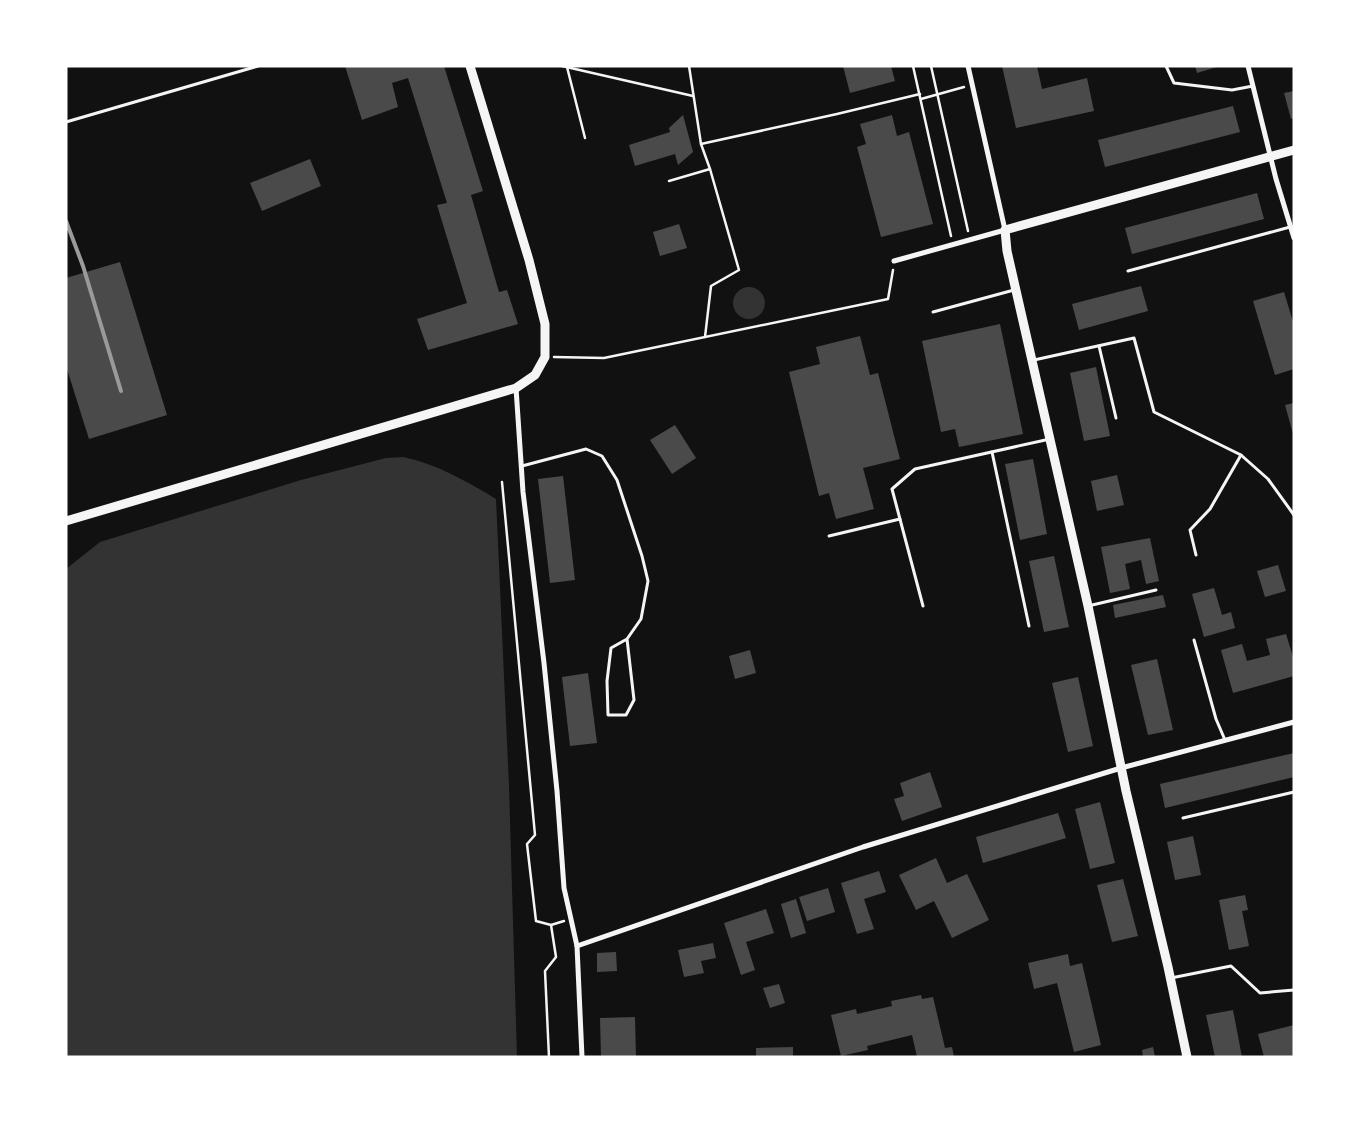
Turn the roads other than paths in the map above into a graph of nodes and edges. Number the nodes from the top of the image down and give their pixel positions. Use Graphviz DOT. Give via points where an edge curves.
graph roads {
  1 [pos="258,66"];
  2 [pos="470,66"];
  3 [pos="968,66"];
  4 [pos="1166,66"];
  5 [pos="1248,66"];
  6 [pos="1252,86"];
  7 [pos="66,122"];
  8 [pos="1294,150"];
  9 [pos="1270,157"];
  10 [pos="1290,227"];
  11 [pos="1005,230"];
  12 [pos="1294,238"];
  13 [pos="894,261"];
  14 [pos="1128,271"];
  15 [pos="1016,290"];
  16 [pos="933,312"];
  17 [pos="1099,346"];
  18 [pos="1033,360"];
  19 [pos="516,388"];
  20 [pos="1116,418"];
  21 [pos="1050,439"];
  22 [pos="992,452"];
  23 [pos="1241,455"];
  24 [pos="521,466"];
  25 [pos="1294,515"];
  26 [pos="900,519"];
  27 [pos="66,521"];
  28 [pos="829,536"];
  29 [pos="1196,555"];
  30 [pos="1156,590"];
  31 [pos="923,606"];
  32 [pos="1088,606"];
  33 [pos="1029,626"];
  34 [pos="627,639"];
  35 [pos="1194,640"];
  36 [pos="1294,722"];
  37 [pos="1225,740"];
  38 [pos="1121,768"];
  39 [pos="1294,792"];
  40 [pos="1183,818"];
  41 [pos="577,946"];
  42 [pos="1170,978"];
  43 [pos="1294,990"];
  44 [pos="582,1057"];
  45 [pos="1187,1057"];
  1 -- 7 [label="lane"];
  2 -- 19 [label="street" via="529,260 545,324 546,357 535,375"];
  3 -- 11 [label="street"];
  4 -- 6 [label="lane" via="1174,83 1232,90"];
  5 -- 6 [label="street"];
  6 -- 9 [label="street"];
  8 -- 9 [label="street"];
  9 -- 10 [label="street"];
  9 -- 11 [label="street"];
  10 -- 12 [label="street"];
  10 -- 14 [label="lane"];
  11 -- 13 [label="street"];
  11 -- 15 [label="street"];
  15 -- 16 [label="lane"];
  15 -- 18 [label="street"];
  17 -- 18 [label="lane"];
  17 -- 20 [label="lane"];
  17 -- 23 [label="lane" via="1134,338 1154,412"];
  18 -- 21 [label="street"];
  19 -- 24 [label="street"];
  19 -- 27 [label="street"];
  21 -- 22 [label="lane"];
  21 -- 32 [label="street"];
  22 -- 26 [label="lane" via="915,469 892,489"];
  22 -- 33 [label="lane"];
  23 -- 25 [label="lane" via="1268,479"];
  23 -- 29 [label="lane" via="1210,509 1190,530"];
  24 -- 34 [label="lane" via="586,449 602,456 616,480 648,581 641,620"];
  24 -- 41 [label="street" via="557,791 564,888"];
  26 -- 28 [label="lane"];
  26 -- 31 [label="lane"];
  30 -- 32 [label="lane"];
  32 -- 38 [label="street"];
  34 -- 34 [label="lane" via="611,648 607,681 608,715 626,715 634,700"];
  35 -- 37 [label="lane"];
  36 -- 37 [label="street"];
  37 -- 38 [label="street"];
  38 -- 41 [label="street" via="863,847"];
  38 -- 42 [label="street"];
  39 -- 40 [label="lane"];
  41 -- 44 [label="street"];
  42 -- 43 [label="lane" via="1231,966 1260,993"];
  42 -- 45 [label="street"];
}
